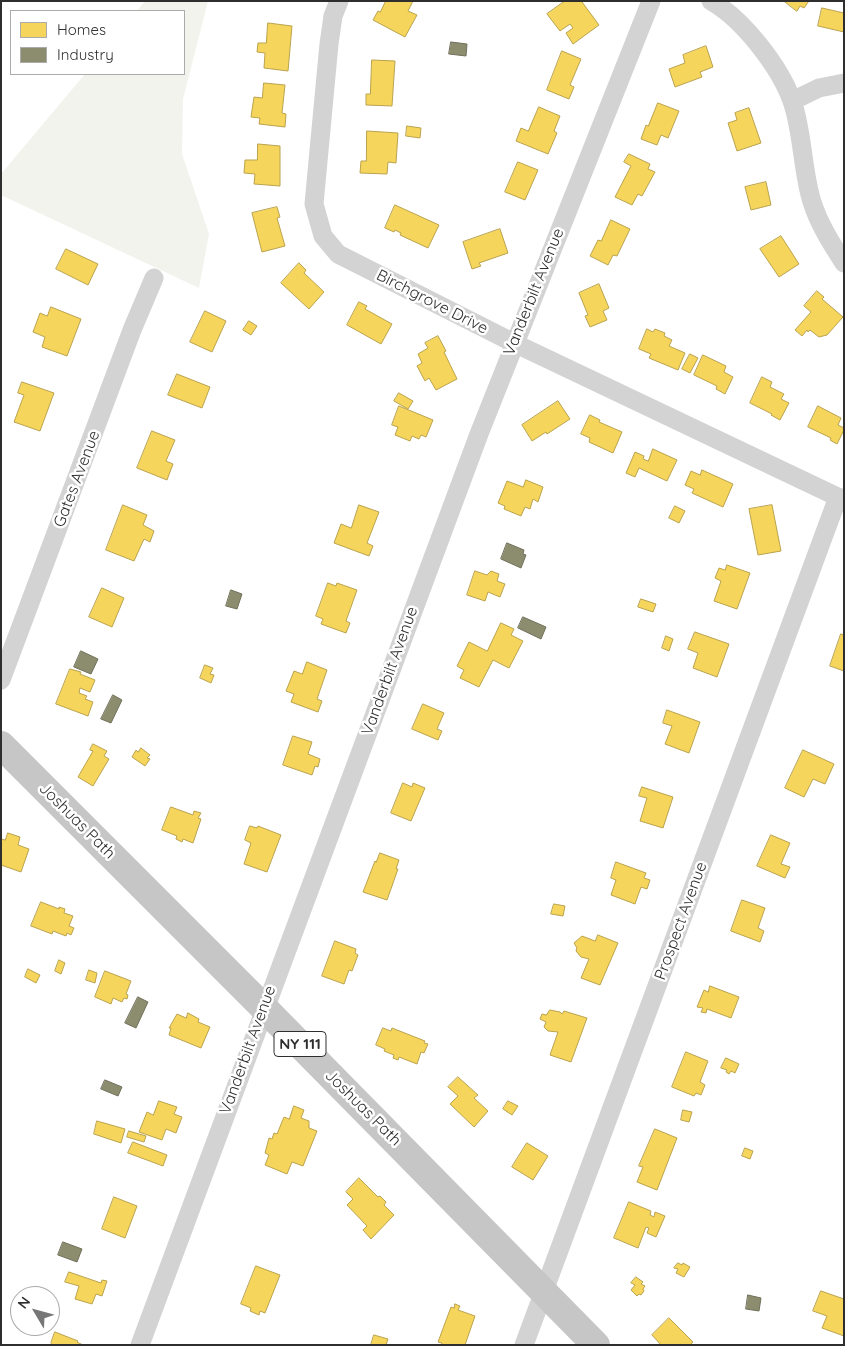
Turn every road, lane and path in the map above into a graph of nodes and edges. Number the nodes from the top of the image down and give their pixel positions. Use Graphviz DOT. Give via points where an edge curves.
graph roads {
  1 [pos="339,1"];
  2 [pos="651,1"];
  3 [pos="712,1"];
  4 [pos="844,83"];
  5 [pos="792,101"];
  6 [pos="844,262"];
  7 [pos="154,278"];
  8 [pos="514,343"];
  9 [pos="841,499"];
  10 [pos="1,680"];
  11 [pos="1,745"];
  12 [pos="264,1008"];
  13 [pos="544,1292"];
  14 [pos="140,1345"];
  15 [pos="524,1345"];
  16 [pos="596,1345"];
  1 -- 8 [label="street, Birchgrove Drive" via="329,44 314,204 323,236 338,254"];
  2 -- 8 [label="street, Vanderbilt Avenue"];
  3 -- 5 [label="street" via="747,31 769,58"];
  4 -- 5 [label="street" via="819,88"];
  5 -- 6 [label="street" via="812,201 825,234"];
  7 -- 10 [label="street, Gates Avenue"];
  8 -- 9 [label="street, Birchgrove Drive"];
  8 -- 12 [label="street, Vanderbilt Avenue"];
  9 -- 13 [label="street, Prospect Avenue"];
  11 -- 12 [label="main road, Joshuas Path / NY 111"];
  12 -- 13 [label="main road, Joshuas Path / NY 111"];
  12 -- 14 [label="street, Vanderbilt Avenue"];
  13 -- 15 [label="street, Prospect Avenue"];
  13 -- 16 [label="main road, Joshuas Path / NY 111"];
}
